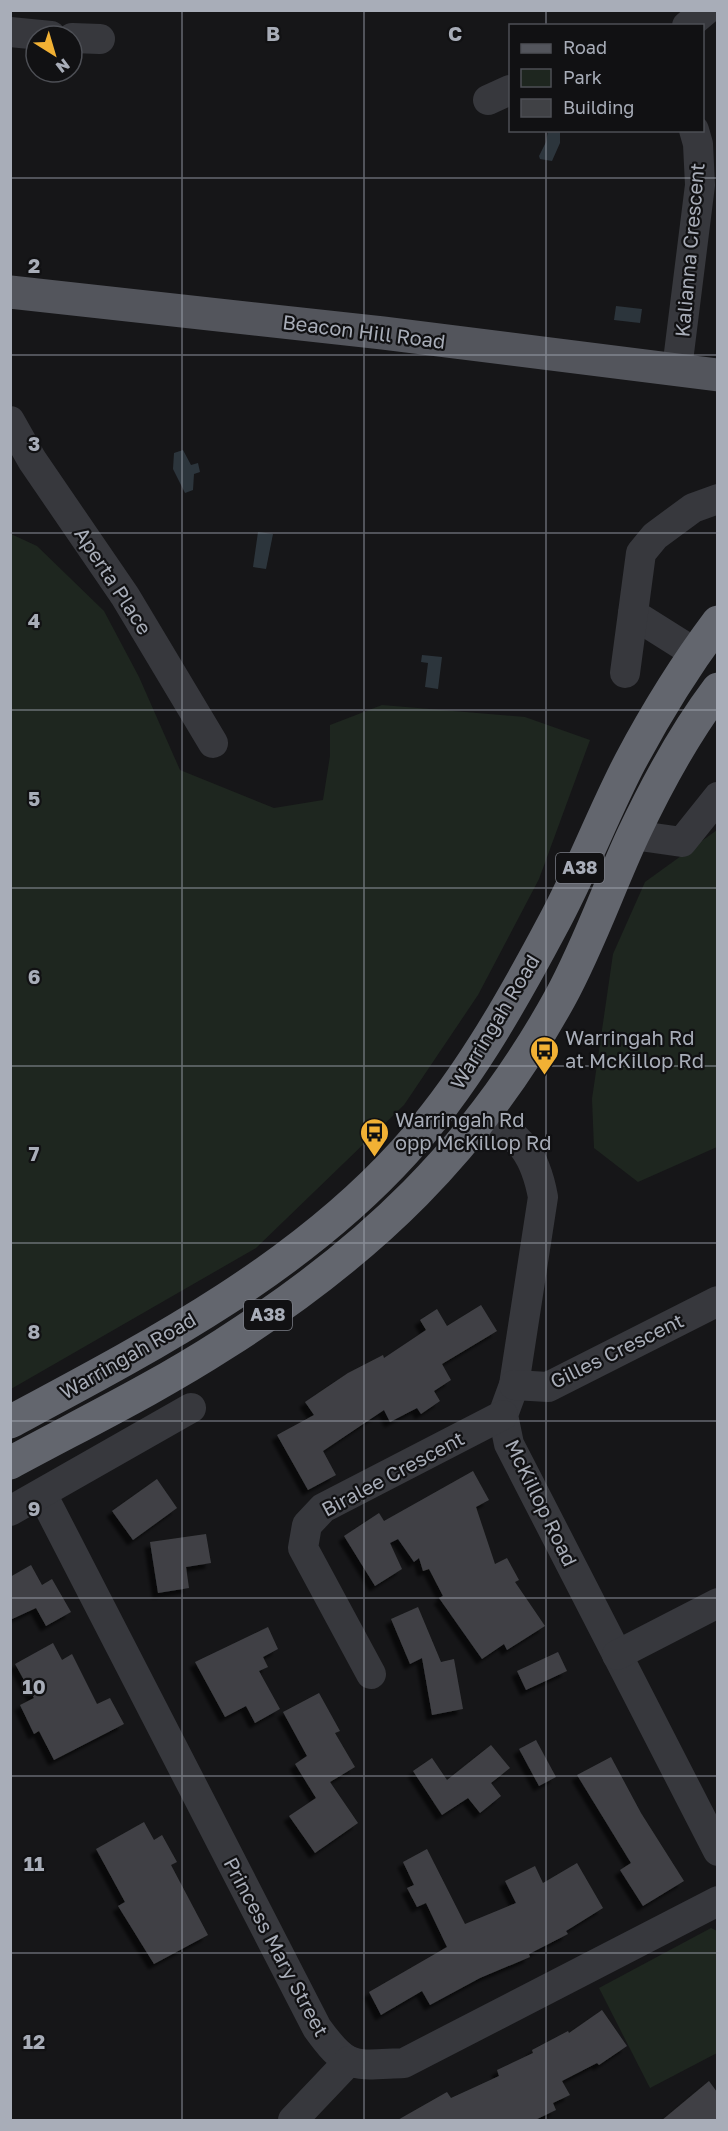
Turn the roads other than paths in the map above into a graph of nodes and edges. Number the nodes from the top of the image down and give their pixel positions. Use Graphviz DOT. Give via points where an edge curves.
graph roads {
  1 [pos="706,10"];
  2 [pos="689,24"];
  3 [pos="695,132"];
  4 [pos="10,292"];
  5 [pos="677,369"];
  6 [pos="717,375"];
  7 [pos="10,421"];
  8 [pos="717,499"];
  9 [pos="633,615"];
  10 [pos="717,622"];
  11 [pos="695,653"];
  12 [pos="625,673"];
  13 [pos="713,704"];
  14 [pos="213,743"];
  15 [pos="717,797"];
  16 [pos="633,835"];
  17 [pos="452,1093"];
  18 [pos="485,1114"];
  19 [pos="717,1301"];
  20 [pos="514,1385"];
  21 [pos="191,1408"];
  22 [pos="503,1415"];
  23 [pos="10,1422"];
  24 [pos="10,1463"];
  25 [pos="42,1494"];
  26 [pos="10,1511"];
  27 [pos="717,1603"];
  28 [pos="617,1654"];
  29 [pos="371,1674"];
  30 [pos="717,1851"];
  31 [pos="717,1901"];
  32 [pos="348,2061"];
  33 [pos="293,2121"];
  1 -- 2 [label="street"];
  3 -- 5 [label="street, Kalianna Crescent" via="700,185"];
  4 -- 5 [label="main road, Beacon Hill Road"];
  5 -- 6 [label="main road, Beacon Hill Road"];
  7 -- 14 [label="street, Aperta Place" via="32,460 125,596"];
  8 -- 9 [label="street" via="693,508 655,536 641,553"];
  9 -- 11 [label="street"];
  9 -- 12 [label="street"];
  10 -- 11 [label="highway, Warringah Road / A38"];
  11 -- 17 [label="highway, Warringah Road / A38" via="630,763 552,926"];
  13 -- 16 [label="highway, Warringah Road / A38" via="667,769"];
  15 -- 16 [label="street" via="682,842"];
  16 -- 18 [label="highway, Warringah Road / A38" via="561,996 527,1055"];
  17 -- 18 [label="highway, McKillop Road"];
  17 -- 23 [label="highway, Warringah Road / A38" via="384,1173 279,1263 156,1343"];
  18 -- 20 [label="street, McKillop Road" via="507,1128 525,1148 536,1168 543,1197"];
  18 -- 24 [label="highway, Warringah Road / A38" via="407,1204 307,1288 222,1346"];
  19 -- 20 [label="street, Gilles Crescent" via="548,1387"];
  20 -- 22 [label="street, McKillop Road"];
  21 -- 25 [label="street"];
  22 -- 28 [label="street, McKillop Road" via="509,1444"];
  22 -- 29 [label="street, Biralee Crescent" via="323,1508 307,1525 303,1548"];
  25 -- 26 [label="street"];
  25 -- 32 [label="street, Princess Mary Street" via="316,2028 336,2054"];
  27 -- 28 [label="street"];
  28 -- 30 [label="street, McKillop Road"];
  31 -- 32 [label="street" via="404,2063 363,2065"];
  32 -- 33 [label="street"];
}
